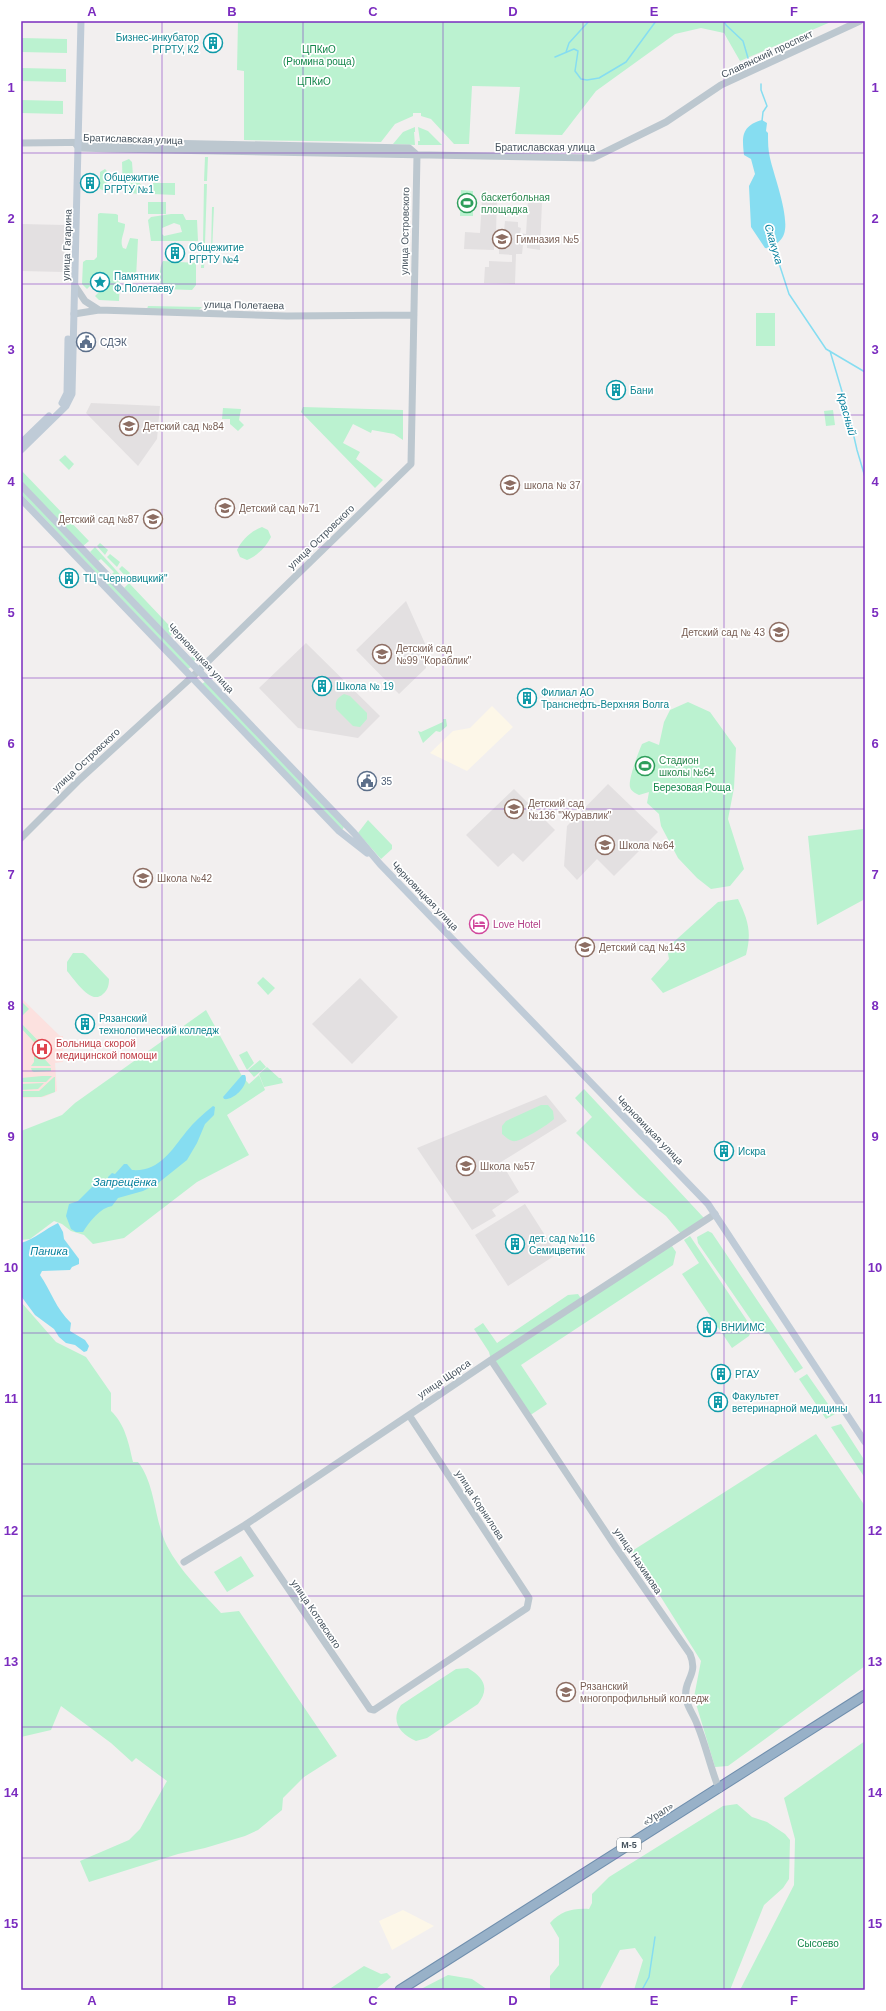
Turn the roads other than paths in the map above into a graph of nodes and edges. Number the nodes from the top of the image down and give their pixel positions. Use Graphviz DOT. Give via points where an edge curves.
graph roads {
  1 [pos="77,21"];
  2 [pos="81,21"];
  3 [pos="860,21"];
  4 [pos="686,110"];
  5 [pos="21,143"];
  6 [pos="78,145"];
  7 [pos="417,155"];
  8 [pos="76,286"];
  9 [pos="70,306"];
  10 [pos="99,310"];
  11 [pos="74,314"];
  12 [pos="414,315"];
  13 [pos="69,324"];
  14 [pos="21,443"];
  15 [pos="21,450"];
  16 [pos="21,485"];
  17 [pos="21,499"];
  18 [pos="198,670"];
  19 [pos="192,676"];
  20 [pos="21,838"];
  21 [pos="380,864"];
  22 [pos="715,1214"];
  23 [pos="491,1360"];
  24 [pos="409,1415"];
  25 [pos="865,1442"];
  26 [pos="245,1525"];
  27 [pos="184,1562"];
  28 [pos="865,1694"];
  29 [pos="374,1710"];
  30 [pos="719,1789"];
  31 [pos="400,1990"];
  1 -- 6 [label="main road, улица Гагарина"];
  2 -- 6 [label="main road, улица Гагарина"];
  3 -- 4 [label="street, Славянский проспект" via="721,85"];
  4 -- 7 [label="street, Братиславская улица" via="647,133 593,158"];
  5 -- 6 [label="street, Братиславская улица"];
  6 -- 7 [label="street, Братиславская улица"];
  6 -- 8 [label="main road, улица Гагарина"];
  6 -- 9 [label="main road, улица Гагарина"];
  7 -- 12 [label="street, улица Островского"];
  8 -- 10 [label="street" via="85,301"];
  8 -- 11 [label="main road, улица Гагарина"];
  9 -- 11 [label="main road"];
  9 -- 13 [label="main road, улица Гагарина"];
  10 -- 11 [label="street, улица Полетаева"];
  10 -- 12 [label="street, улица Полетаева" via="288,316"];
  11 -- 13 [label="main road"];
  11 -- 15 [label="main road, улица Гагарина" via="70,400"];
  12 -- 18 [label="street, улица Островского" via="411,464"];
  13 -- 14 [label="main road, улица Гагарина" via="65,398"];
  16 -- 18 [label="main road, Черновицкая улица"];
  17 -- 19 [label="main road, Черновицкая улица"];
  18 -- 19 [label="street, улица Островского"];
  18 -- 21 [label="main road, Черновицкая улица" via="354,833"];
  19 -- 20 [label="street, улица Островского" via="78,781"];
  19 -- 21 [label="main road, Черновицкая улица" via="339,831"];
  21 -- 22 [label="main road, Черновицкая улица"];
  22 -- 23 [label="street, улица Щорса"];
  22 -- 25 [label="main road, Черновицкая улица"];
  23 -- 24 [label="street, улица Щорса"];
  23 -- 30 [label="street, улица Нахимова" via="690,1654 694,1663 686,1688 686,1700 697,1722"];
  24 -- 26 [label="street, улица Щорса"];
  24 -- 29 [label="street, улица Корнилова" via="529,1598 529,1603 527,1608"];
  26 -- 27 [label="street, улица Щорса"];
  26 -- 29 [label="street, улица Котовского" via="366,1707"];
  28 -- 30 [label="highway, «Урал» / М-5"];
  30 -- 31 [label="highway, «Урал» / М-5"];
}
